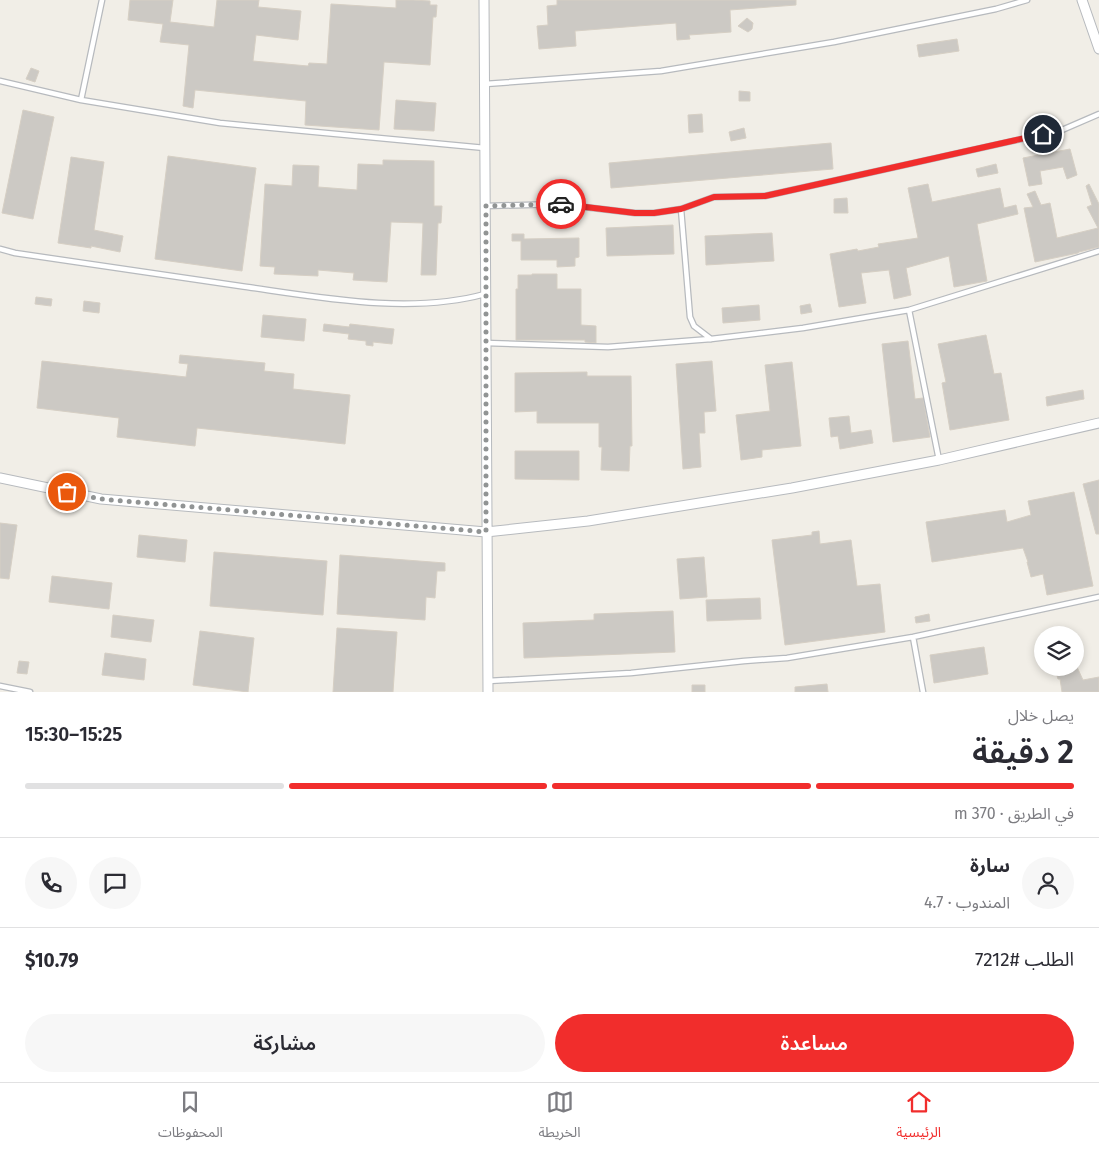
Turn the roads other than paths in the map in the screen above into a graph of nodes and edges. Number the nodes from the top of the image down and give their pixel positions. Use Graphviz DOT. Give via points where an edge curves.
graph roads {
  1 [pos="102,0"];
  2 [pos="484,0"];
  3 [pos="1027,0"];
  4 [pos="1082,0"];
  5 [pos="1098,45"];
  6 [pos="0,81"];
  7 [pos="485,84"];
  8 [pos="81,100"];
  9 [pos="1099,114"];
  10 [pos="486,148"];
  11 [pos="486,206"];
  12 [pos="681,209"];
  13 [pos="0,249"];
  14 [pos="1099,250"];
  15 [pos="486,294"];
  16 [pos="909,310"];
  17 [pos="711,339"];
  18 [pos="486,343"];
  19 [pos="1099,423"];
  20 [pos="939,460"];
  21 [pos="0,478"];
  22 [pos="486,532"];
  23 [pos="1099,597"];
  24 [pos="913,637"];
  25 [pos="488,681"];
  26 [pos="0,686"];
  27 [pos="30,692"];
  28 [pos="488,692"];
  29 [pos="923,692"];
  1 -- 8 [label="lane"];
  2 -- 7 [label="street"];
  3 -- 7 [label="lane" via="834,42 661,71"];
  4 -- 5 [label="street"];
  6 -- 8 [label="lane"];
  7 -- 10 [label="street"];
  8 -- 10 [label="lane" via="220,123"];
  9 -- 12 [label="lane" via="1062,130 765,196 714,197"];
  10 -- 11 [label="street"];
  11 -- 12 [label="lane" via="559,204 635,213"];
  11 -- 15 [label="street"];
  12 -- 17 [label="lane" via="690,317 694,326"];
  13 -- 15 [label="lane" via="339,300 418,304 464,300"];
  14 -- 16 [label="lane"];
  15 -- 18 [label="street"];
  16 -- 17 [label="lane"];
  16 -- 20 [label="lane"];
  17 -- 18 [label="lane" via="608,347"];
  18 -- 22 [label="street"];
  19 -- 20 [label="street"];
  20 -- 22 [label="street" via="618,516"];
  21 -- 22 [label="street" via="101,499"];
  22 -- 25 [label="street"];
  23 -- 24 [label="lane"];
  24 -- 25 [label="lane" via="787,658 631,673"];
  24 -- 29 [label="lane"];
  25 -- 28 [label="street"];
  26 -- 27 [label="lane"];
}
